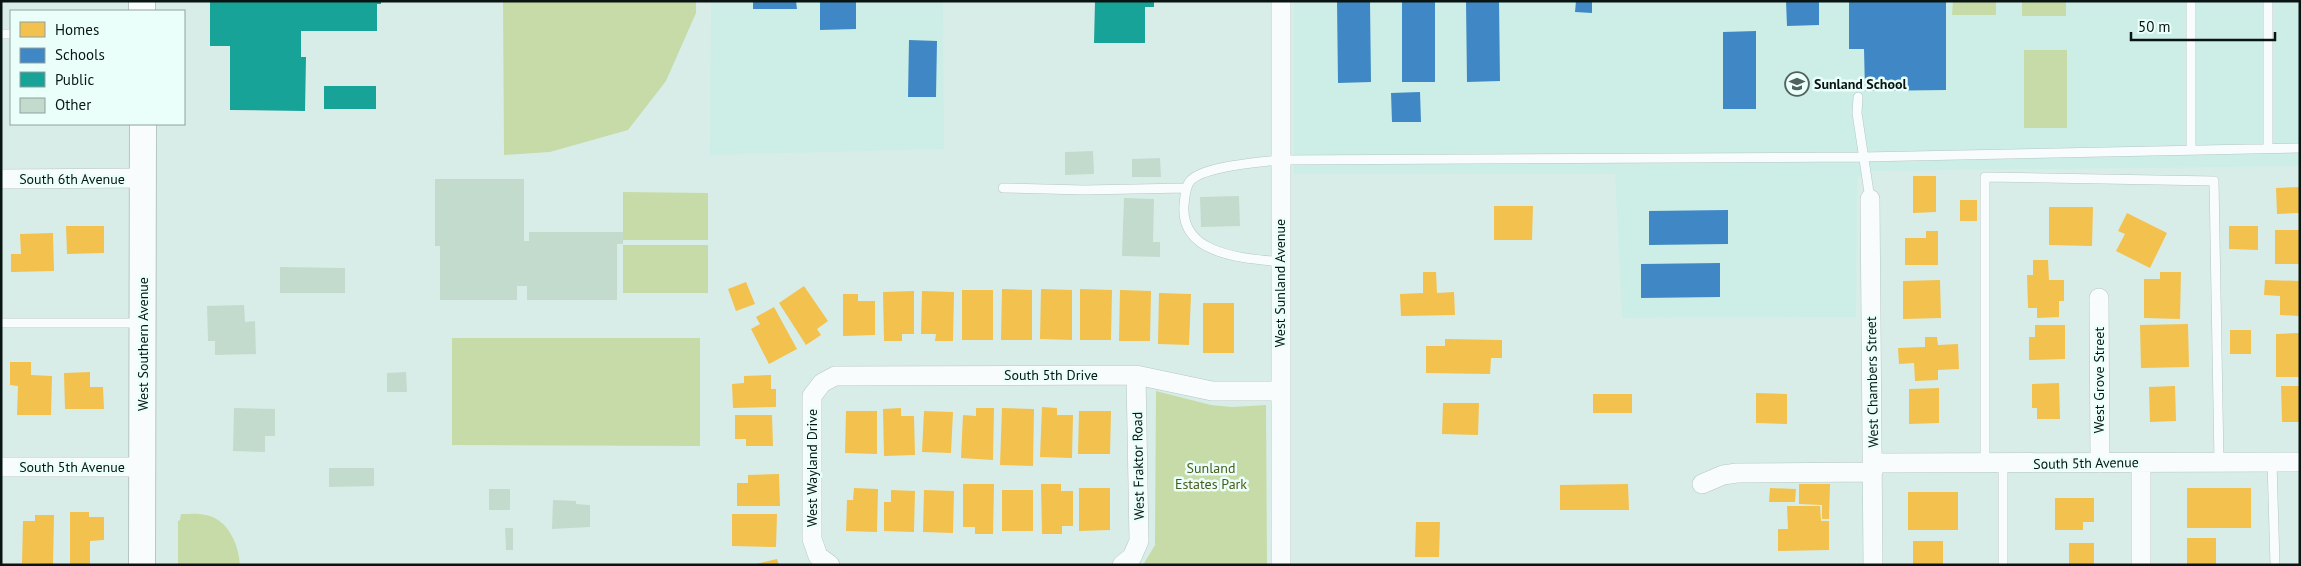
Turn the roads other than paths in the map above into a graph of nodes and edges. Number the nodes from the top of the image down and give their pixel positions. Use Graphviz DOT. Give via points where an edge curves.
graph roads {
  1 [pos="1281,1"];
  2 [pos="2191,1"];
  3 [pos="2268,1"];
  4 [pos="1858,97"];
  5 [pos="143,125"];
  6 [pos="2268,148"];
  7 [pos="2300,148"];
  8 [pos="2191,150"];
  9 [pos="1863,157"];
  10 [pos="1280,160"];
  11 [pos="143,178"];
  12 [pos="1,179"];
  13 [pos="1003,188"];
  14 [pos="1186,188"];
  15 [pos="1870,199"];
  16 [pos="1281,262"];
  17 [pos="2099,298"];
  18 [pos="1,323"];
  19 [pos="142,323"];
  20 [pos="1136,375"];
  21 [pos="822,383"];
  22 [pos="1281,391"];
  23 [pos="2219,462"];
  24 [pos="2272,462"];
  25 [pos="2300,462"];
  26 [pos="2100,463"];
  27 [pos="2140,463"];
  28 [pos="1994,464"];
  29 [pos="1,467"];
  30 [pos="142,467"];
  31 [pos="1873,467"];
  32 [pos="1702,484"];
  33 [pos="824,561"];
  34 [pos="1127,561"];
  35 [pos="142,565"];
  36 [pos="1281,565"];
  37 [pos="1873,565"];
  38 [pos="2004,565"];
  39 [pos="2141,565"];
  40 [pos="2275,565"];
  1 -- 10 [label="street, West Sunland Avenue"];
  2 -- 8 [label="lane"];
  3 -- 6 [label="lane"];
  4 -- 9 [label="lane"];
  5 -- 11 [label="main road, West Southern Avenue"];
  6 -- 7 [label="lane"];
  6 -- 8 [label="lane"];
  8 -- 9 [label="lane"];
  9 -- 10 [label="lane"];
  9 -- 15 [label="lane"];
  10 -- 14 [label="lane" via="1205,173 1191,180"];
  10 -- 16 [label="street, West Sunland Avenue"];
  11 -- 12 [label="street, South 6th Avenue"];
  11 -- 19 [label="main road, West Southern Avenue"];
  13 -- 14 [label="lane"];
  14 -- 16 [label="lane" via="1184,208 1188,228 1200,244 1219,252"];
  15 -- 31 [label="street, West Chambers Street"];
  16 -- 22 [label="street, West Sunland Avenue"];
  17 -- 26 [label="street, West Grove Street"];
  18 -- 19 [label="lane"];
  19 -- 30 [label="main road, West Southern Avenue"];
  20 -- 21 [label="street, South 5th Drive" via="835,376"];
  20 -- 22 [label="street, South 5th Drive" via="1212,391"];
  20 -- 34 [label="street, West Fraktor Road" via="1139,541"];
  21 -- 33 [label="street, West Wayland Drive" via="812,396 812,539"];
  22 -- 36 [label="street, West Sunland Avenue"];
  23 -- 24 [label="street, South 5th Avenue"];
  23 -- 27 [label="street, South 5th Avenue"];
  23 -- 28 [label="lane" via="2214,181 1985,177"];
  24 -- 25 [label="street, South 5th Avenue"];
  24 -- 40 [label="lane"];
  26 -- 27 [label="street, South 5th Avenue"];
  26 -- 28 [label="street, South 5th Avenue"];
  27 -- 39 [label="street"];
  28 -- 31 [label="street, South 5th Avenue"];
  28 -- 38 [label="lane"];
  29 -- 30 [label="street, South 5th Avenue"];
  30 -- 35 [label="main road, West Southern Avenue"];
  31 -- 32 [label="street, South 5th Avenue" via="1737,473"];
  31 -- 37 [label="street, West Chambers Street"];
}
